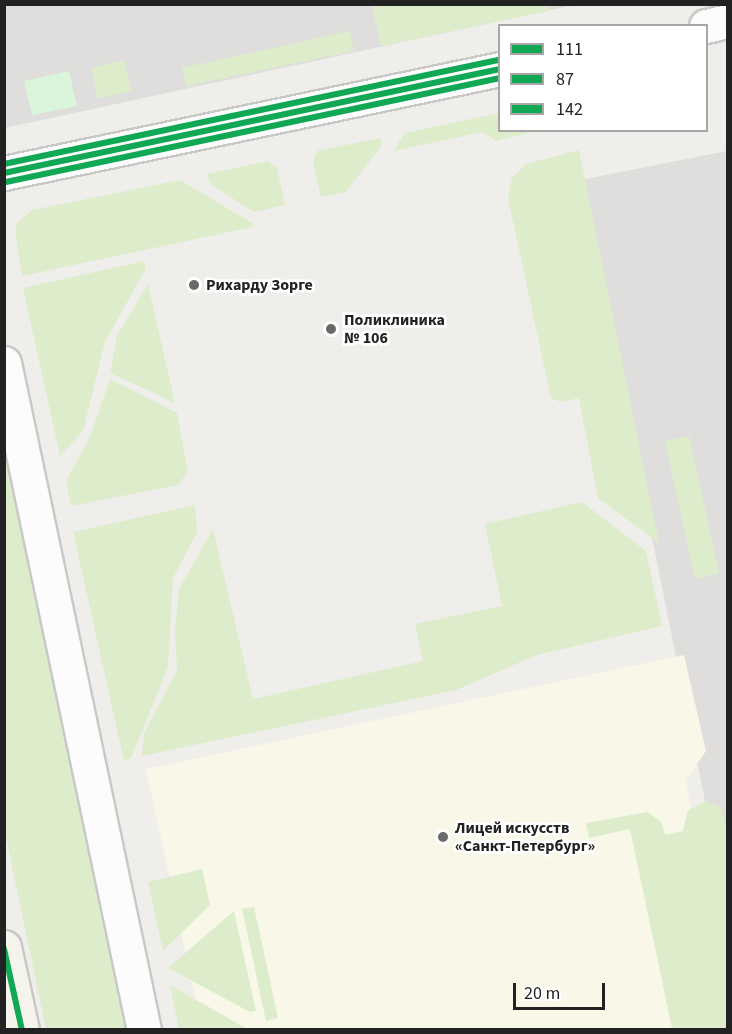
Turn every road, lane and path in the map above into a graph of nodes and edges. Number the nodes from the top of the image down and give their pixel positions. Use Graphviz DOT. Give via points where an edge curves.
graph roads {
  1 [pos="728,21"];
  2 [pos="708,26"];
  3 [pos="498,69"];
  4 [pos="4,173"];
  5 [pos="4,363"];
  6 [pos="4,947"];
  7 [pos="22,1029"];
  8 [pos="144,1029"];
  1 -- 2 [label="street"];
  3 -- 4 [label="street"];
  5 -- 8 [label="street"];
  6 -- 7 [label="main road"];
}
